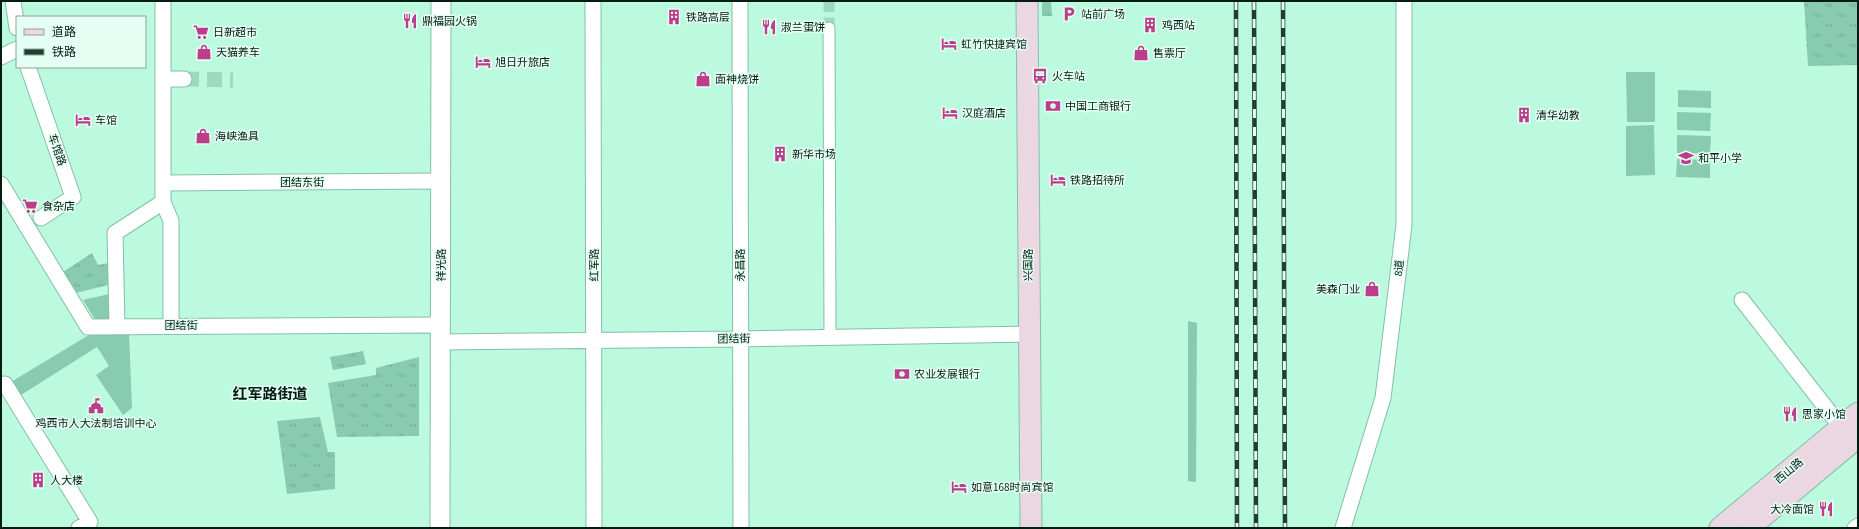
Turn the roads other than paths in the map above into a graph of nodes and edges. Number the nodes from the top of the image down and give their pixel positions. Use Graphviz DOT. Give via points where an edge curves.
graph roads {
  1 [pos="13,1"];
  2 [pos="163,1"];
  3 [pos="441,1"];
  4 [pos="593,1"];
  5 [pos="740,1"];
  6 [pos="1027,1"];
  7 [pos="1404,1"];
  8 [pos="16,21"];
  9 [pos="829,28"];
  10 [pos="16,50"];
  11 [pos="1,57"];
  12 [pos="28,68"];
  13 [pos="163,78"];
  14 [pos="184,79"];
  15 [pos="441,181"];
  16 [pos="163,183"];
  17 [pos="2,187"];
  18 [pos="163,202"];
  19 [pos="41,218"];
  20 [pos="1742,300"];
  21 [pos="171,325"];
  22 [pos="117,326"];
  23 [pos="440,334"];
  24 [pos="1028,334"];
  25 [pos="830,338"];
  26 [pos="740,339"];
  27 [pos="594,341"];
  28 [pos="5,384"];
  29 [pos="1858,413"];
  30 [pos="1849,432"];
  31 [pos="1858,526"];
  32 [pos="79,528"];
  33 [pos="440,528"];
  34 [pos="594,528"];
  35 [pos="741,528"];
  36 [pos="1030,528"];
  37 [pos="1343,528"];
  38 [pos="1720,528"];
  39 [pos="1749,528"];
  40 [pos="1855,528"];
  1 -- 8 [label="street"];
  2 -- 13 [label="street"];
  3 -- 15 [label="street, 祥光路"];
  4 -- 27 [label="street, 红军路"];
  5 -- 26 [label="street, 永昌路"];
  6 -- 24 [label="main road, 兴国路"];
  7 -- 37 [label="street, 8道" via="1404,226 1383,398"];
  9 -- 25 [label="street"];
  10 -- 11 [label="street"];
  12 -- 19 [label="street, 车馆路" via="73,197"];
  13 -- 14 [label="street"];
  13 -- 16 [label="street"];
  15 -- 16 [label="street, 团结东街"];
  15 -- 23 [label="street, 祥光路"];
  16 -- 18 [label="street"];
  17 -- 22 [label="street, 团结街" via="88,326"];
  18 -- 21 [label="street" via="171,221"];
  18 -- 22 [label="street" via="115,233"];
  20 -- 30 [label="street"];
  21 -- 22 [label="street, 团结街"];
  21 -- 23 [label="street, 团结街"];
  23 -- 27 [label="street, 团结街"];
  23 -- 33 [label="street, 祥光路"];
  24 -- 25 [label="street, 团结街"];
  24 -- 36 [label="main road, 兴国路"];
  25 -- 26 [label="street, 团结街"];
  26 -- 27 [label="street, 团结街"];
  26 -- 35 [label="street, 永昌路"];
  27 -- 34 [label="street, 红军路"];
  28 -- 32 [label="street" via="90,522"];
  29 -- 30 [label="main road, 西山路"];
  30 -- 38 [label="main road, 西山路"];
  30 -- 39 [label="main road, 西山路"];
  31 -- 40 [label="street"];
}
